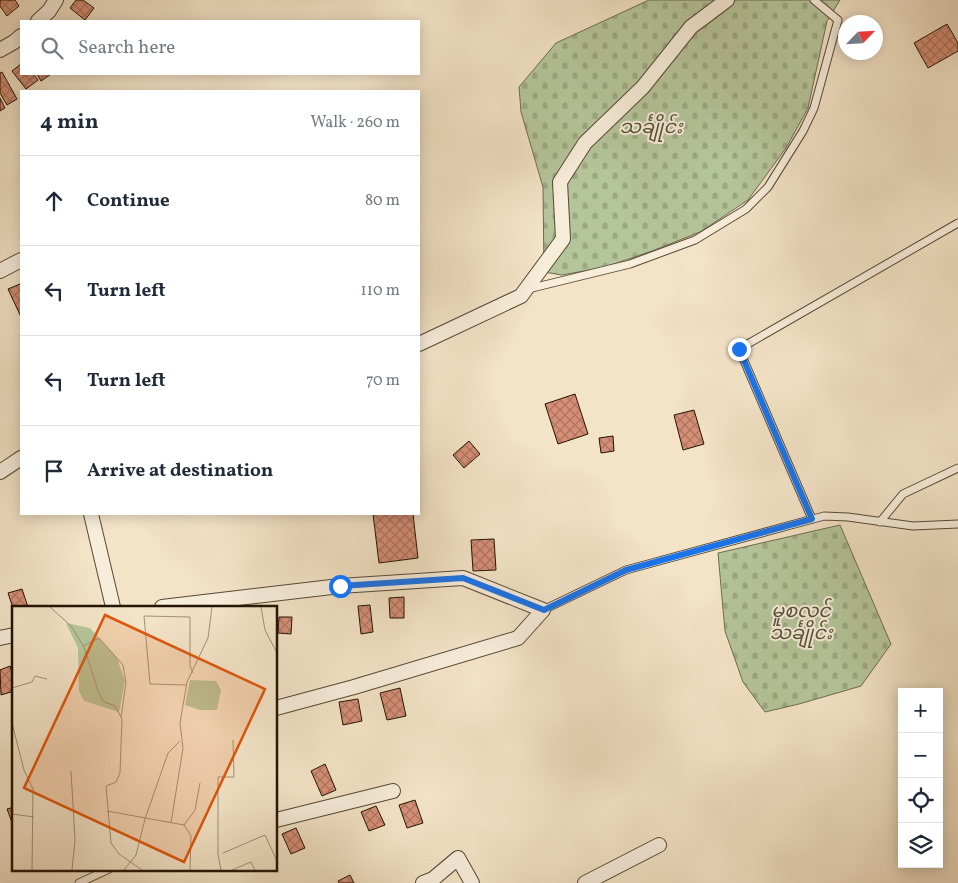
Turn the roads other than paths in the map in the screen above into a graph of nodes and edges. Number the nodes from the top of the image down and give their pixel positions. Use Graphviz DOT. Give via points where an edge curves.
graph roads {
  1 [pos="56,0"];
  2 [pos="727,0"];
  3 [pos="814,0"];
  4 [pos="39,20"];
  5 [pos="20,37"];
  6 [pos="0,50"];
  7 [pos="958,223"];
  8 [pos="20,261"];
  9 [pos="0,271"];
  10 [pos="525,290"];
  11 [pos="420,344"];
  12 [pos="20,459"];
  13 [pos="958,468"];
  14 [pos="0,472"];
  15 [pos="91,515"];
  16 [pos="812,519"];
  17 [pos="880,522"];
  18 [pos="958,524"];
  19 [pos="113,606"];
  20 [pos="170,606"];
  21 [pos="544,610"];
  22 [pos="278,707"];
  23 [pos="393,791"];
  24 [pos="278,820"];
  25 [pos="659,845"];
  26 [pos="107,870"];
  27 [pos="79,883"];
  28 [pos="423,883"];
  29 [pos="472,883"];
  30 [pos="585,883"];
  1 -- 4 [label="street"];
  2 -- 10 [label="street" via="690,27 643,87 585,143 560,182 563,239"];
  3 -- 10 [label="lane" via="838,20 814,108 768,187 746,208 695,240 630,264"];
  5 -- 6 [label="street"];
  7 -- 16 [label="lane" via="739,349"];
  8 -- 9 [label="street"];
  10 -- 11 [label="street" via="520,296"];
  12 -- 14 [label="street"];
  13 -- 17 [label="lane" via="903,494"];
  15 -- 19 [label="street"];
  16 -- 17 [label="lane" via="848,517"];
  16 -- 21 [label="lane" via="626,570"];
  17 -- 18 [label="lane" via="912,526"];
  20 -- 21 [label="street" via="340,586 463,578"];
  21 -- 22 [label="street" via="518,638"];
  23 -- 24 [label="street"];
  25 -- 30 [label="street"];
  26 -- 27 [label="lane"];
  28 -- 29 [label="street" via="433,879 458,858"];
}
